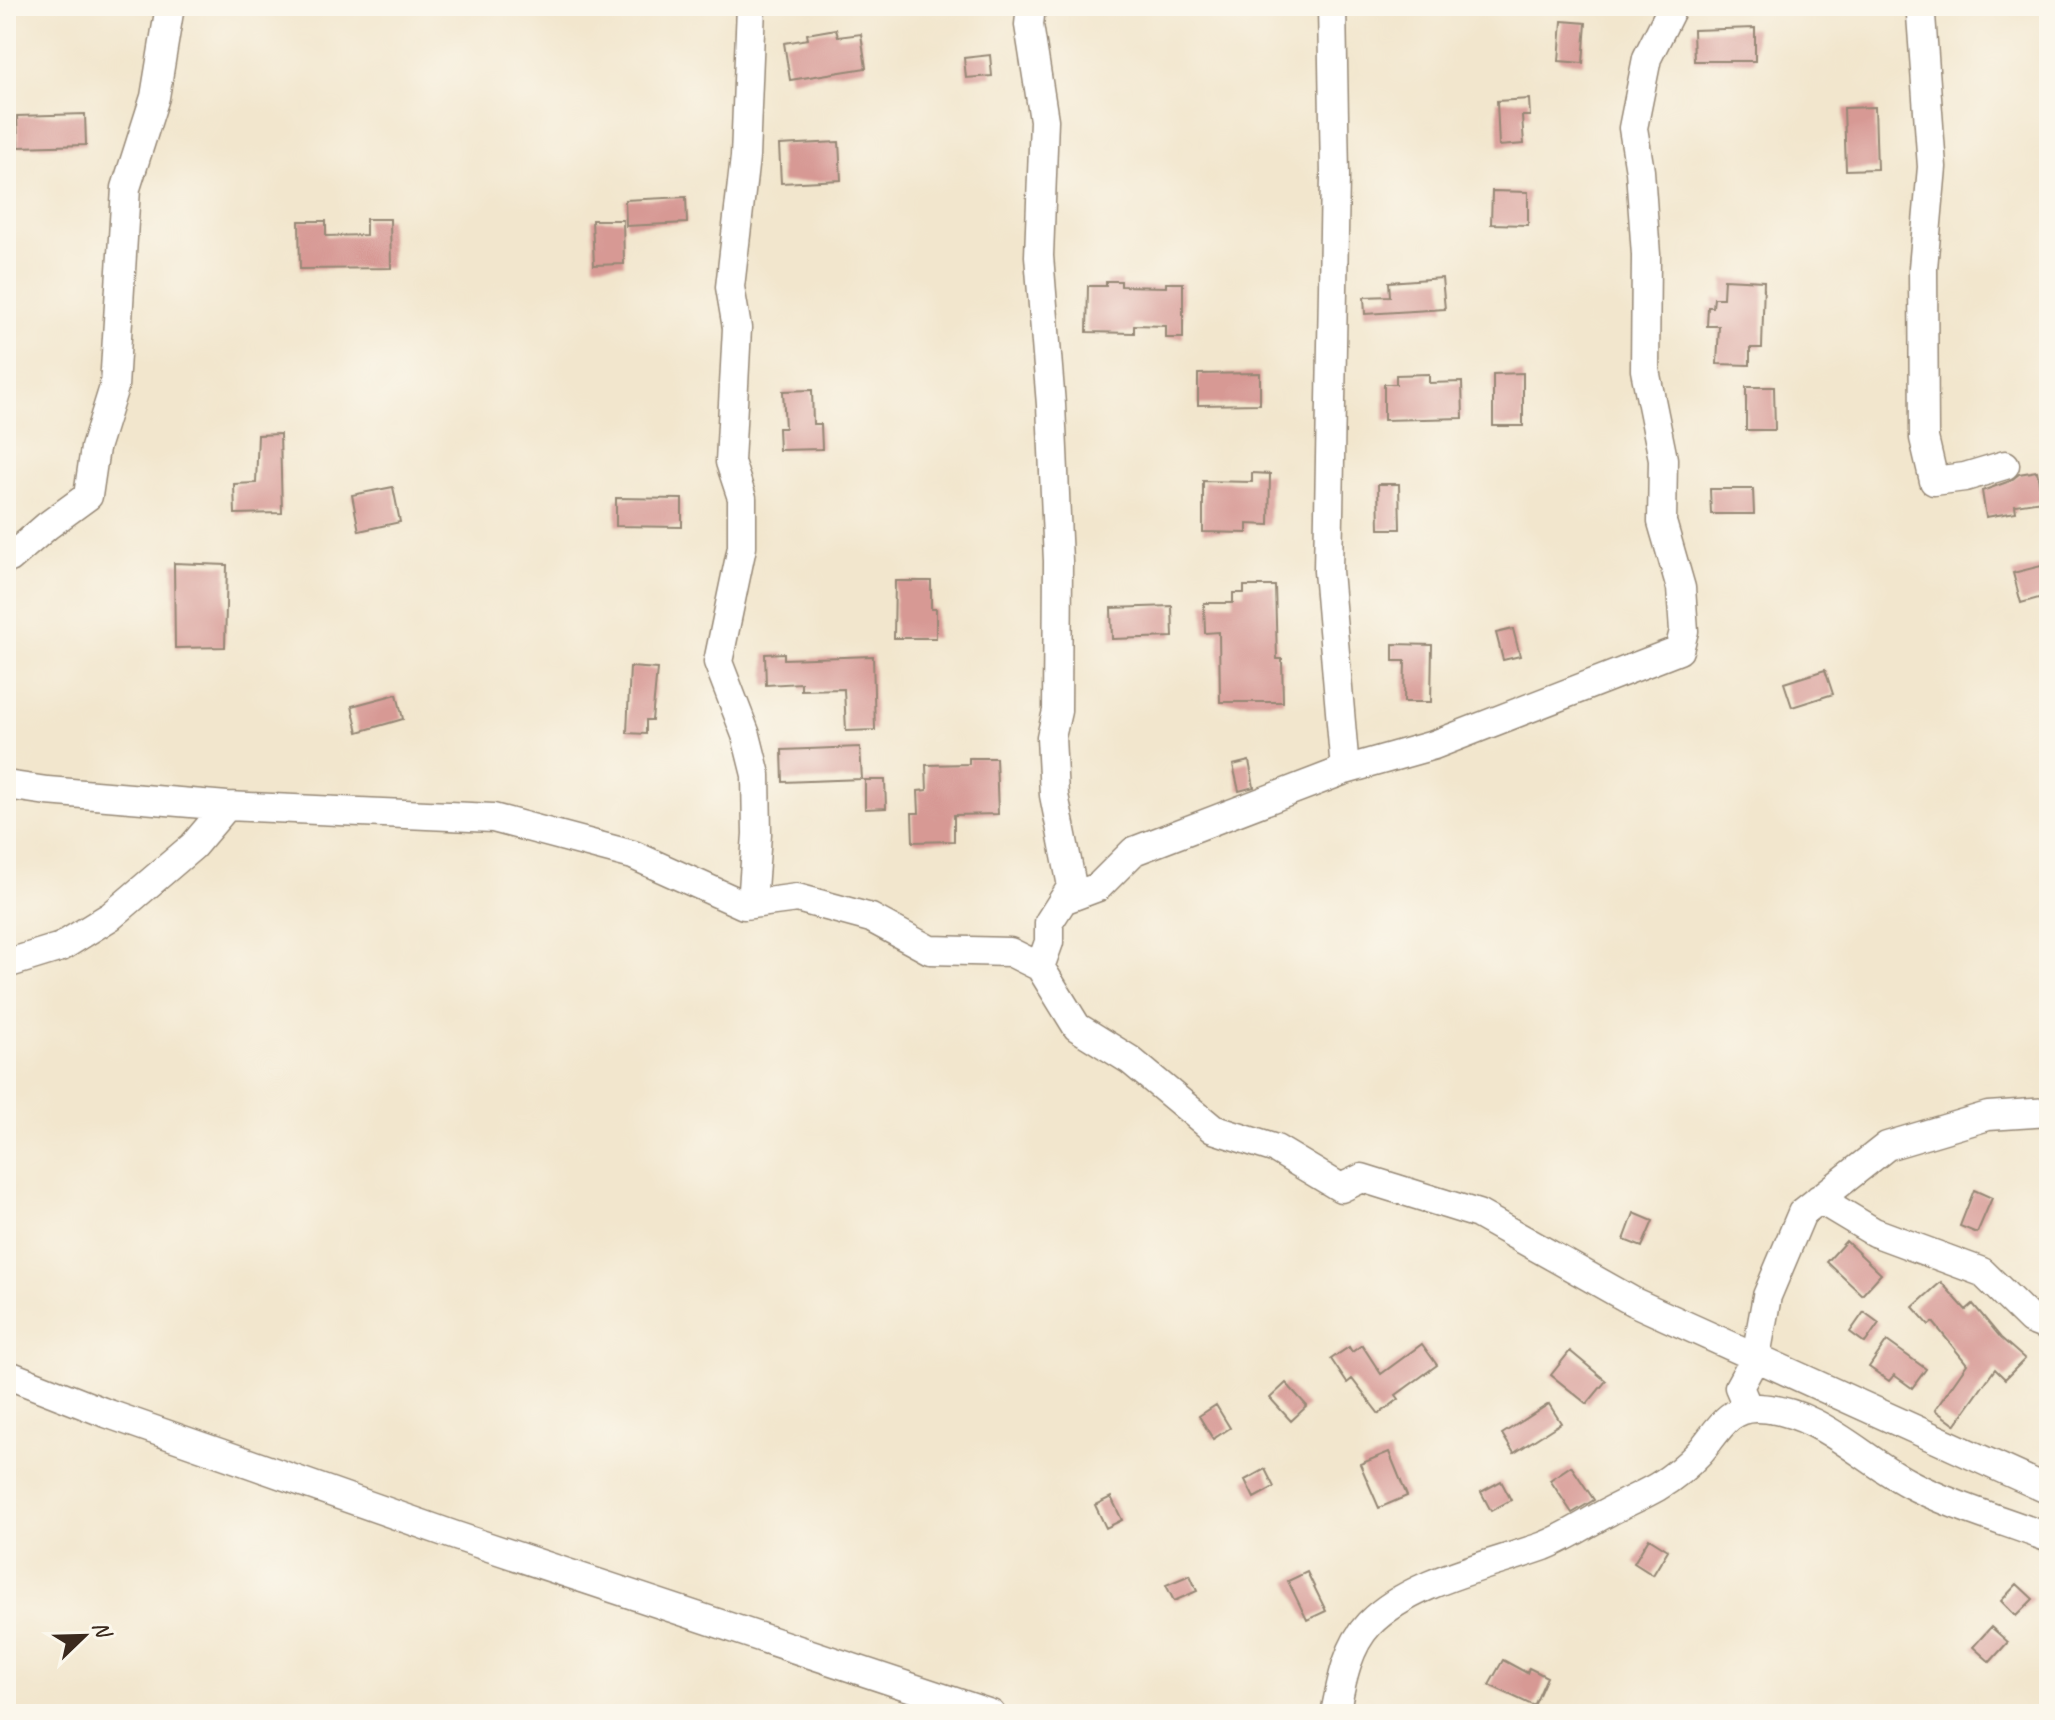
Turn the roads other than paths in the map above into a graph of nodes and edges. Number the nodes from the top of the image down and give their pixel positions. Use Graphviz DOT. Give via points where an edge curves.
graph roads {
  1 [pos="170,6"];
  2 [pos="751,6"];
  3 [pos="1031,6"];
  4 [pos="1332,6"];
  5 [pos="1673,6"];
  6 [pos="1923,6"];
  7 [pos="2005,465"];
  8 [pos="10,558"];
  9 [pos="1345,770"];
  10 [pos="6,785"];
  11 [pos="227,806"];
  12 [pos="1063,900"];
  13 [pos="752,904"];
  14 [pos="6,964"];
  15 [pos="1040,967"];
  16 [pos="2049,1112"];
  17 [pos="1819,1199"];
  18 [pos="2049,1327"];
  19 [pos="1756,1356"];
  20 [pos="6,1374"];
  21 [pos="1748,1408"];
  22 [pos="2049,1490"];
  23 [pos="2049,1538"];
  24 [pos="991,1714"];
  25 [pos="1335,1714"];
  1 -- 8 [label="street" via="155,97 126,188 114,387 95,448 88,496"];
  2 -- 13 [label="street" via="745,157 730,287 737,328 730,462 742,498 742,547 718,662 756,775"];
  3 -- 12 [label="street" via="1029,25 1044,120 1039,256 1058,561 1057,711 1051,737 1054,795 1072,886"];
  4 -- 9 [label="street" via="1335,176 1328,571"];
  5 -- 9 [label="street" via="1647,58 1633,128 1646,255 1645,370 1663,459 1662,522 1681,588 1684,631 1679,650 1434,745"];
  6 -- 7 [label="street" via="1932,167 1923,268 1924,438 1934,481"];
  9 -- 12 [label="street" via="1134,851 1098,887"];
  10 -- 11 [label="street"];
  11 -- 13 [label="street" via="493,818 633,855"];
  11 -- 14 [label="street" via="193,846 111,916 61,947"];
  12 -- 15 [label="street" via="1049,922"];
  13 -- 15 [label="street" via="797,898 871,918 930,950 1010,952"];
  15 -- 19 [label="street" via="1077,1027 1130,1060 1213,1129 1276,1149 1341,1188 1362,1178 1478,1214 1634,1302"];
  16 -- 17 [label="street" via="1988,1116 1887,1146"];
  17 -- 18 [label="street" via="1874,1232 1982,1272 2031,1320"];
  17 -- 19 [label="street" via="1802,1213 1767,1296"];
  19 -- 21 [label="street" via="1739,1387"];
  19 -- 22 [label="street"];
  20 -- 24 [label="street" via="453,1535"];
  21 -- 23 [label="street" via="1814,1422 1909,1484"];
  21 -- 25 [label="street" via="1733,1413 1699,1454 1654,1489 1566,1536 1432,1586 1386,1610 1356,1644"];
}
